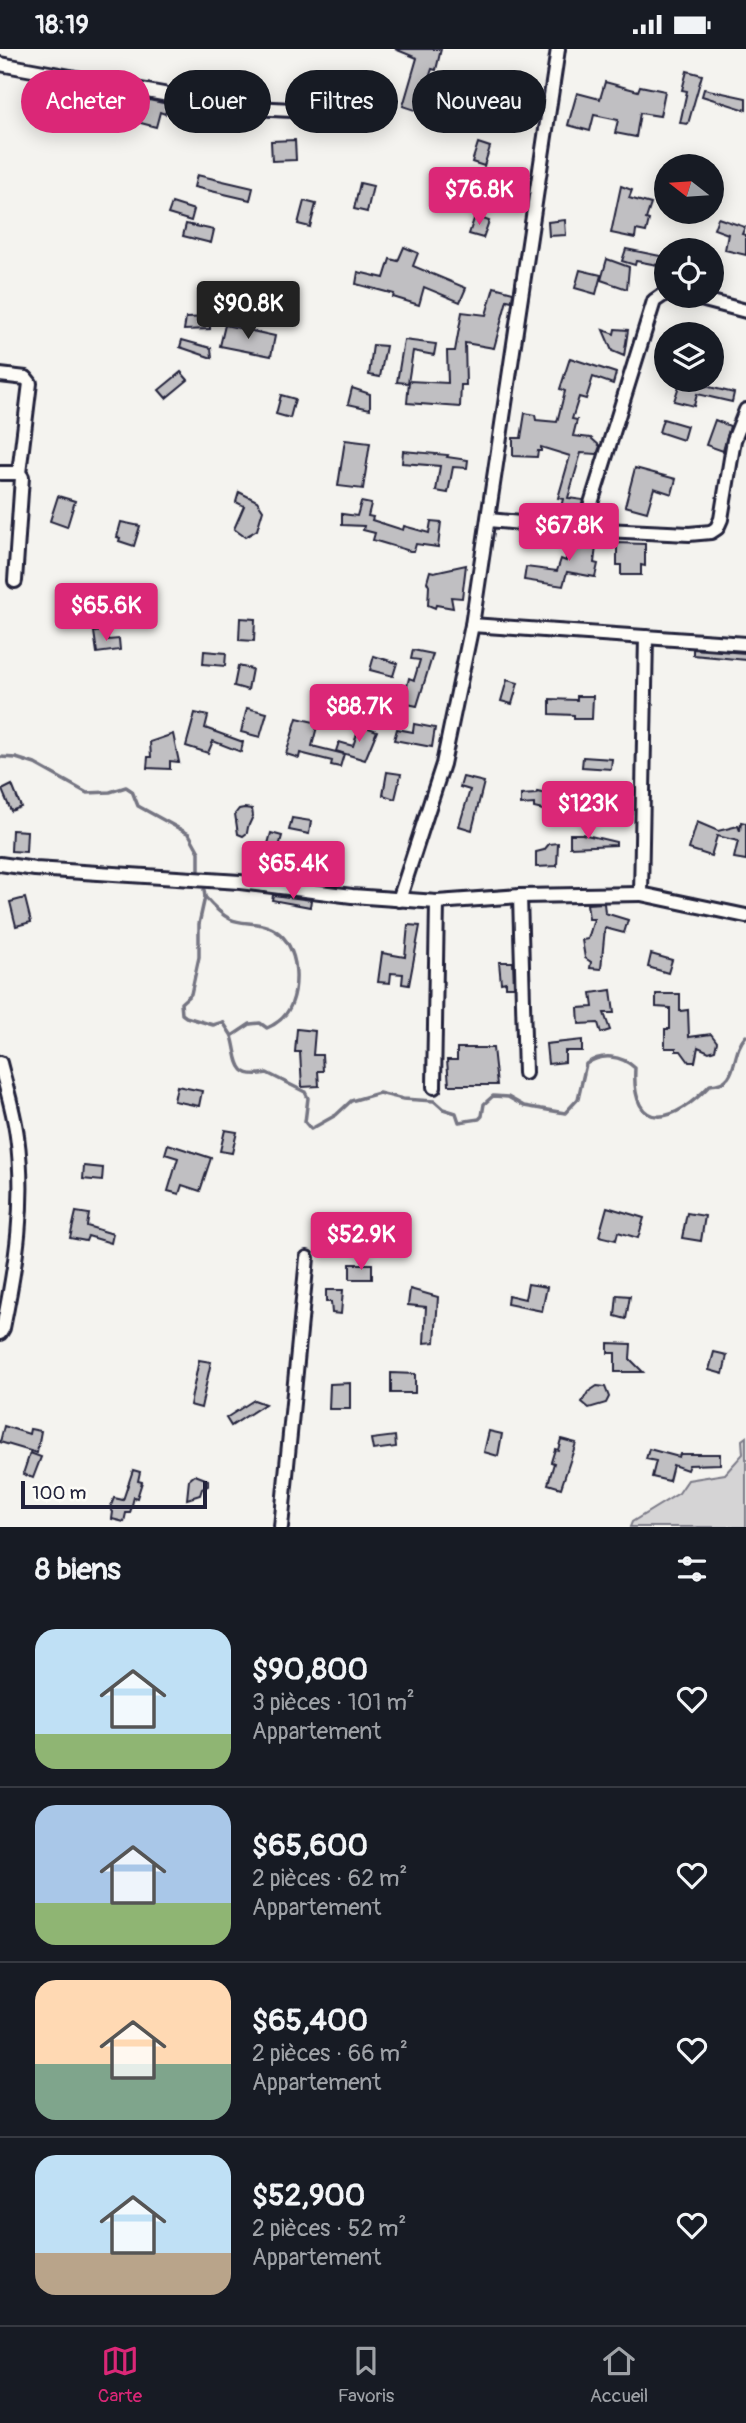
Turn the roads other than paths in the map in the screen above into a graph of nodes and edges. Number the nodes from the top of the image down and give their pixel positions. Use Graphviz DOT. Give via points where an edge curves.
graph roads {
  1 [pos="558,49"];
  2 [pos="0,64"];
  3 [pos="285,110"];
  4 [pos="654,301"];
  5 [pos="724,305"];
  6 [pos="746,311"];
  7 [pos="0,375"];
  8 [pos="746,411"];
  9 [pos="0,473"];
  10 [pos="19,473"];
  11 [pos="489,520"];
  12 [pos="583,529"];
  13 [pos="15,581"];
  14 [pos="472,625"];
  15 [pos="646,637"];
  16 [pos="746,644"];
  17 [pos="0,864"];
  18 [pos="641,894"];
  19 [pos="520,896"];
  20 [pos="399,900"];
  21 [pos="437,902"];
  22 [pos="746,916"];
  23 [pos="0,1063"];
  24 [pos="525,1073"];
  25 [pos="434,1087"];
  26 [pos="307,1258"];
  27 [pos="0,1333"];
  28 [pos="281,1527"];
  1 -- 11 [label="street"];
  2 -- 3 [label="street" via="234,107"];
  4 -- 12 [label="street"];
  5 -- 6 [label="street"];
  7 -- 10 [label="street" via="26,378 30,383"];
  8 -- 12 [label="street" via="734,440 717,528 689,534"];
  9 -- 10 [label="street"];
  10 -- 13 [label="street"];
  11 -- 12 [label="street"];
  11 -- 14 [label="street"];
  14 -- 15 [label="street"];
  14 -- 20 [label="street" via="443,764"];
  15 -- 16 [label="street"];
  15 -- 18 [label="street"];
  17 -- 20 [label="street"];
  18 -- 19 [label="street"];
  18 -- 22 [label="street"];
  19 -- 21 [label="street"];
  19 -- 24 [label="street"];
  20 -- 21 [label="street"];
  21 -- 25 [label="street"];
  23 -- 27 [label="street" via="17,1136 20,1200 17,1258"];
  26 -- 28 [label="street"];
}
